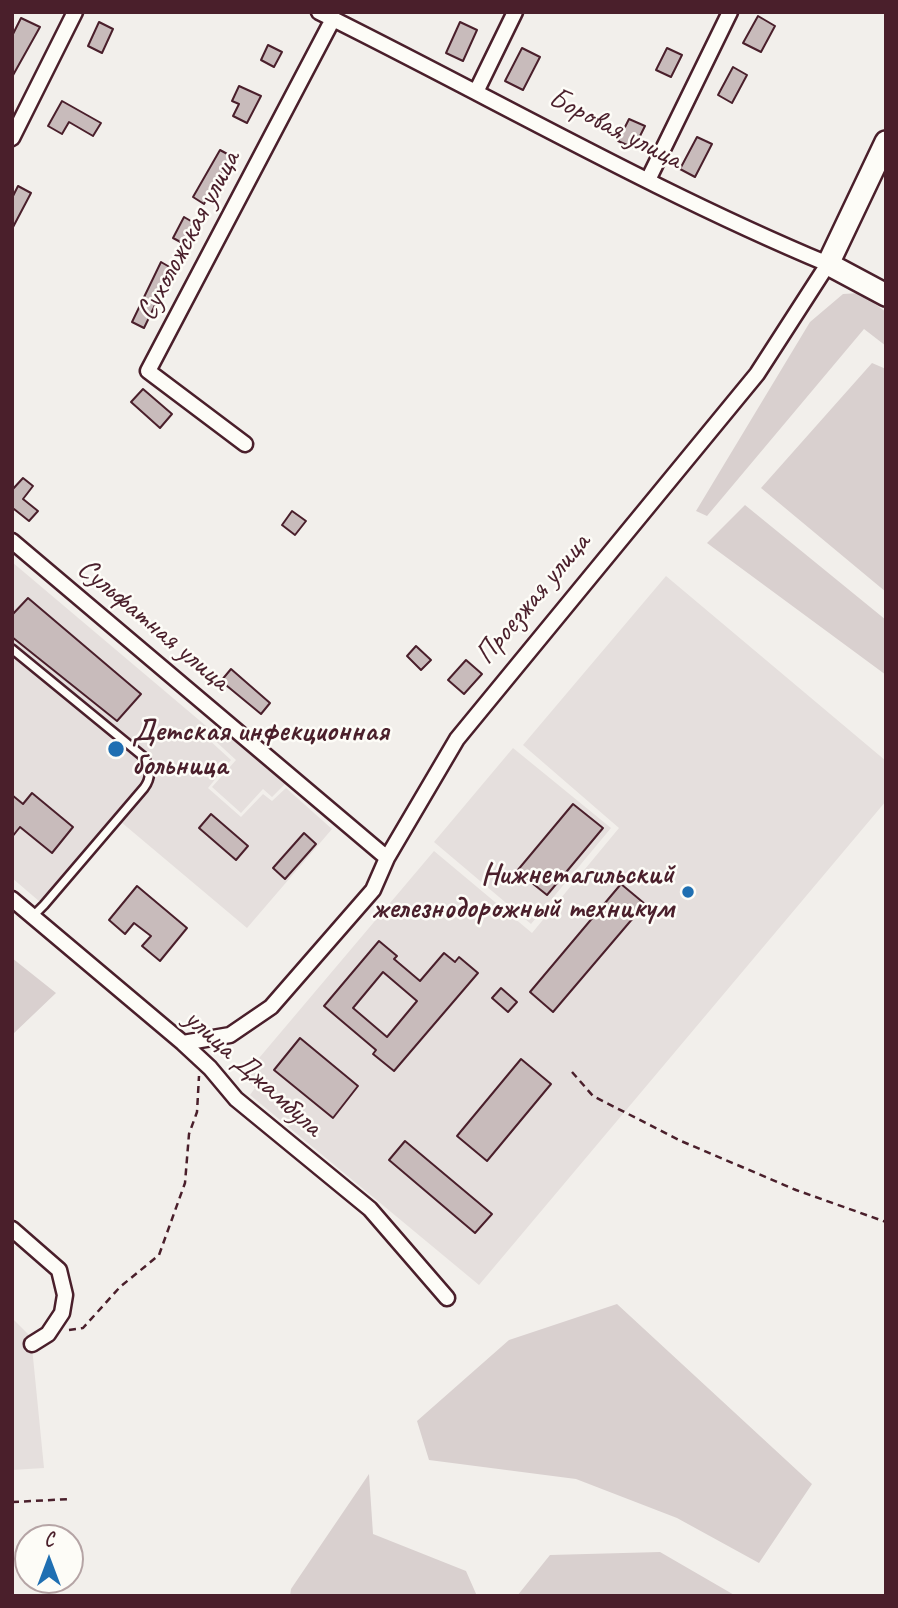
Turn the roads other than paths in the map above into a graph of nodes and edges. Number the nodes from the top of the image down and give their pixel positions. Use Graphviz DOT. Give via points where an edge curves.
graph roads {
  1 [pos="75,12"];
  2 [pos="319,12"];
  3 [pos="515,12"];
  4 [pos="730,12"];
  5 [pos="333,19"];
  6 [pos="476,92"];
  7 [pos="12,138"];
  8 [pos="886,142"];
  9 [pos="648,180"];
  10 [pos="828,264"];
  11 [pos="886,295"];
  12 [pos="245,444"];
  13 [pos="12,541"];
  14 [pos="12,649"];
  15 [pos="387,859"];
  16 [pos="12,899"];
  17 [pos="32,916"];
  18 [pos="183,1043"];
  19 [pos="12,1229"];
  20 [pos="447,1298"];
  21 [pos="32,1344"];
  1 -- 7 [label="street"];
  2 -- 5 [label="street, Боровая улица"];
  3 -- 6 [label="street"];
  4 -- 9 [label="street"];
  5 -- 6 [label="street, Боровая улица"];
  5 -- 12 [label="street, Сухоложская улица" via="149,371"];
  6 -- 9 [label="street, Боровая улица"];
  8 -- 10 [label="street, Проезжая улица"];
  9 -- 10 [label="street, Боровая улица"];
  10 -- 11 [label="street, Боровая улица"];
  10 -- 15 [label="street, Проезжая улица" via="757,374 457,739"];
  13 -- 15 [label="street, Сульфатная улица"];
  14 -- 17 [label="lane" via="145,758 150,772 144,788"];
  15 -- 18 [label="street, Проезжая улица" via="373,890 271,1007 230,1035"];
  16 -- 17 [label="street, улица Джамбула"];
  17 -- 18 [label="street, улица Джамбула"];
  18 -- 20 [label="street, улица Джамбула" via="236,1099 370,1209"];
  19 -- 21 [label="street" via="59,1270 65,1294 62,1313 48,1334"];
}
